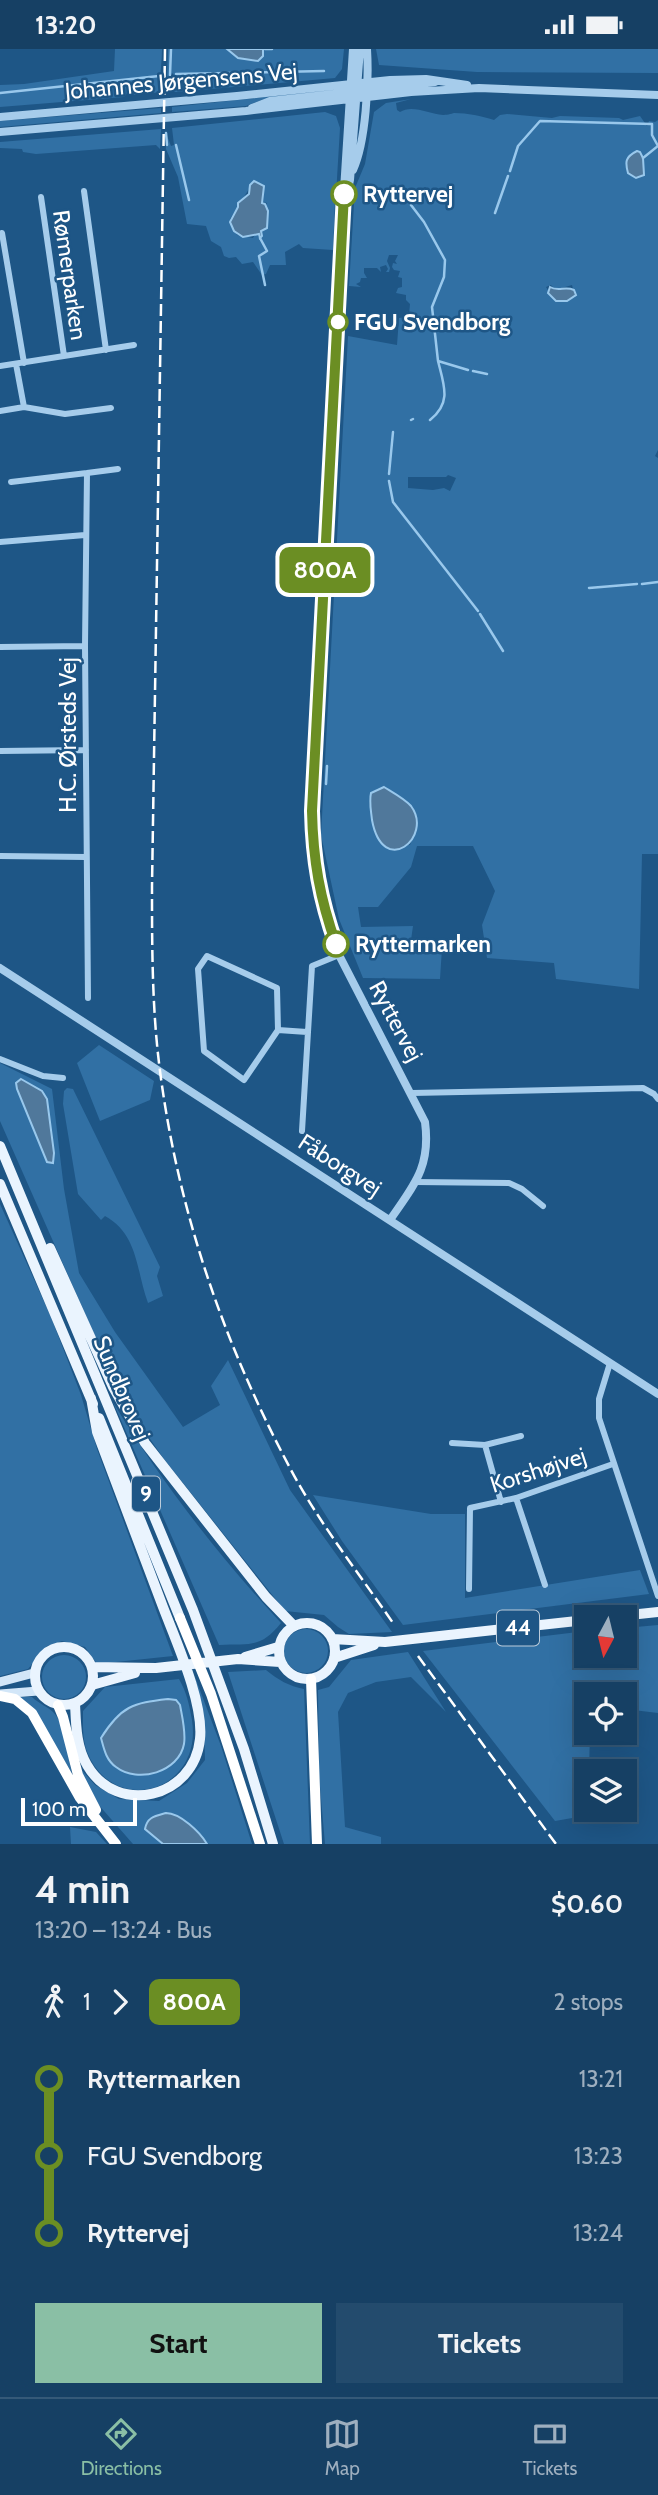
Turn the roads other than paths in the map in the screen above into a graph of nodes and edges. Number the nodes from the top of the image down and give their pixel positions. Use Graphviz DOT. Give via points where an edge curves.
graph roads {
  1 [pos="353,49"];
  2 [pos="360,49"];
  3 [pos="367,49"];
  4 [pos="479,88"];
  5 [pos="357,91"];
  6 [pos="658,95"];
  7 [pos="0,117"];
  8 [pos="0,132"];
  9 [pos="84,191"];
  10 [pos="41,197"];
  11 [pos="345,203"];
  12 [pos="2,233"];
  13 [pos="134,345"];
  14 [pos="106,350"];
  15 [pos="64,356"];
  16 [pos="24,363"];
  17 [pos="16,364"];
  18 [pos="0,366"];
  19 [pos="24,407"];
  20 [pos="111,408"];
  21 [pos="0,411"];
  22 [pos="118,469"];
  23 [pos="87,473"];
  24 [pos="11,482"];
  25 [pos="85,535"];
  26 [pos="0,542"];
  27 [pos="85,646"];
  28 [pos="0,647"];
  29 [pos="86,750"];
  30 [pos="0,751"];
  31 [pos="0,856"];
  32 [pos="86,856"];
  33 [pos="339,955"];
  34 [pos="0,968"];
  35 [pos="88,998"];
  36 [pos="278,1030"];
  37 [pos="307,1032"];
  38 [pos="0,1059"];
  39 [pos="63,1079"];
  40 [pos="412,1093"];
  41 [pos="658,1099"];
  42 [pos="302,1131"];
  43 [pos="1,1148"];
  44 [pos="415,1182"];
  45 [pos="0,1184"];
  46 [pos="543,1206"];
  47 [pos="390,1220"];
  48 [pos="610,1363"];
  49 [pos="658,1394"];
  50 [pos="90,1398"];
  51 [pos="521,1436"];
  52 [pos="452,1443"];
  53 [pos="485,1445"];
  54 [pos="613,1464"];
  55 [pos="516,1497"];
  56 [pos="501,1502"];
  57 [pos="545,1585"];
  58 [pos="469,1589"];
  59 [pos="658,1596"];
  60 [pos="658,1612"];
  61 [pos="637,1614"];
  62 [pos="180,1618"];
  63 [pos="574,1621"];
  64 [pos="294,1626"];
  65 [pos="332,1639"];
  66 [pos="385,1642"];
  67 [pos="278,1647"];
  68 [pos="334,1658"];
  69 [pos="238,1659"];
  70 [pos="280,1662"];
  71 [pos="92,1667"];
  72 [pos="156,1668"];
  73 [pos="34,1673"];
  74 [pos="311,1679"];
  75 [pos="0,1682"];
  76 [pos="92,1685"];
  77 [pos="38,1691"];
  78 [pos="0,1695"];
  79 [pos="75,1703"];
  80 [pos="58,1705"];
  81 [pos="116,1844"];
  82 [pos="125,1844"];
  83 [pos="260,1844"];
  84 [pos="273,1844"];
  85 [pos="317,1844"];
  1 -- 5 [label="street, Ryttervej"];
  2 -- 5 [label="street, Ryttervej"];
  3 -- 5 [label="street, Ryttervej"];
  4 -- 5 [label="street, Johannes Jørgensens Vej"];
  4 -- 5 [label="street, Johannes Jørgensens Vej" via="417,78"];
  4 -- 6 [label="street, Johannes Jørgensens Vej"];
  5 -- 7 [label="street, Johannes Jørgensens Vej"];
  5 -- 8 [label="street, Johannes Jørgensens Vej" via="246,111"];
  5 -- 11 [label="street, Ryttervej"];
  5 -- 11 [label="street, Ryttervej"];
  9 -- 14 [label="street, Rømerparken"];
  10 -- 15 [label="street, Rømerparken"];
  11 -- 33 [label="street, Ryttervej" via="312,811 319,887"];
  12 -- 16 [label="street"];
  13 -- 14 [label="street, Rømerparken"];
  14 -- 15 [label="street, Rømerparken"];
  15 -- 16 [label="street, Rømerparken"];
  16 -- 17 [label="street, Rømerparken"];
  17 -- 18 [label="street, Rømerparken"];
  17 -- 19 [label="street"];
  19 -- 20 [label="street" via="65,414"];
  19 -- 21 [label="street"];
  22 -- 23 [label="street"];
  23 -- 24 [label="street"];
  23 -- 25 [label="street, H.C. Ørsteds Vej"];
  25 -- 26 [label="street"];
  25 -- 27 [label="street, H.C. Ørsteds Vej"];
  27 -- 28 [label="street"];
  27 -- 29 [label="street, H.C. Ørsteds Vej"];
  29 -- 30 [label="street"];
  29 -- 32 [label="street, H.C. Ørsteds Vej"];
  31 -- 32 [label="street"];
  32 -- 35 [label="street, H.C. Ørsteds Vej"];
  33 -- 37 [label="street" via="312,966"];
  33 -- 40 [label="street, Ryttervej"];
  34 -- 47 [label="street, Fåborgvej"];
  36 -- 36 [label="street" via="276,988 207,956 198,969 204,1051 244,1080"];
  36 -- 37 [label="street"];
  37 -- 42 [label="street"];
  38 -- 39 [label="street"];
  40 -- 41 [label="street" via="643,1088"];
  40 -- 44 [label="street, Ryttervej" via="425,1122 428,1143"];
  43 -- 64 [label="main road" via="113,1387 145,1443"];
  43 -- 84 [label="main road, Sundbrovej / 9" via="193,1610"];
  44 -- 46 [label="street" via="509,1183"];
  44 -- 47 [label="street, Ryttervej"];
  45 -- 50 [label="main road, Sundbrovej / 9"];
  47 -- 48 [label="street, Fåborgvej"];
  48 -- 49 [label="street, Fåborgvej"];
  48 -- 54 [label="street" via="599,1418"];
  50 -- 62 [label="main road, Sundbrovej / 9"];
  50 -- 79 [label="main road" via="97,1432 193,1694 201,1738 191,1767 176,1784 151,1795 113,1789 87,1767 80,1751"];
  51 -- 53 [label="street"];
  52 -- 53 [label="street"];
  53 -- 56 [label="street"];
  54 -- 55 [label="street, Korshøjvej"];
  54 -- 59 [label="street"];
  55 -- 56 [label="street, Korshøjvej"];
  55 -- 57 [label="street"];
  56 -- 58 [label="street, Korshøjvej" via="470,1508"];
  60 -- 61 [label="main road"];
  62 -- 83 [label="highway, 9" via="211,1694"];
  63 -- 66 [label="main road, 44"];
  64 -- 65 [label="main road, 44" via="315,1624"];
  64 -- 67 [label="main road"];
  65 -- 66 [label="main road, 44"];
  65 -- 68 [label="main road"];
  66 -- 68 [label="main road, 44"];
  67 -- 69 [label="main road"];
  67 -- 70 [label="main road"];
  68 -- 74 [label="main road, 44" via="327,1671"];
  69 -- 70 [label="main road"];
  69 -- 72 [label="main road"];
  70 -- 74 [label="main road" via="290,1674"];
  71 -- 72 [label="main road"];
  71 -- 73 [label="main road" via="82,1652 65,1647 48,1651"];
  71 -- 76 [label="main road"];
  72 -- 76 [label="main road"];
  73 -- 75 [label="main road"];
  73 -- 77 [label="main road"];
  74 -- 85 [label="highway"];
  76 -- 79 [label="main road"];
  77 -- 78 [label="main road"];
  77 -- 80 [label="main road"];
  78 -- 81 [label="highway" via="15,1699 32,1713 80,1798"];
  79 -- 80 [label="main road"];
  80 -- 82 [label="highway" via="86,1793"];
}
